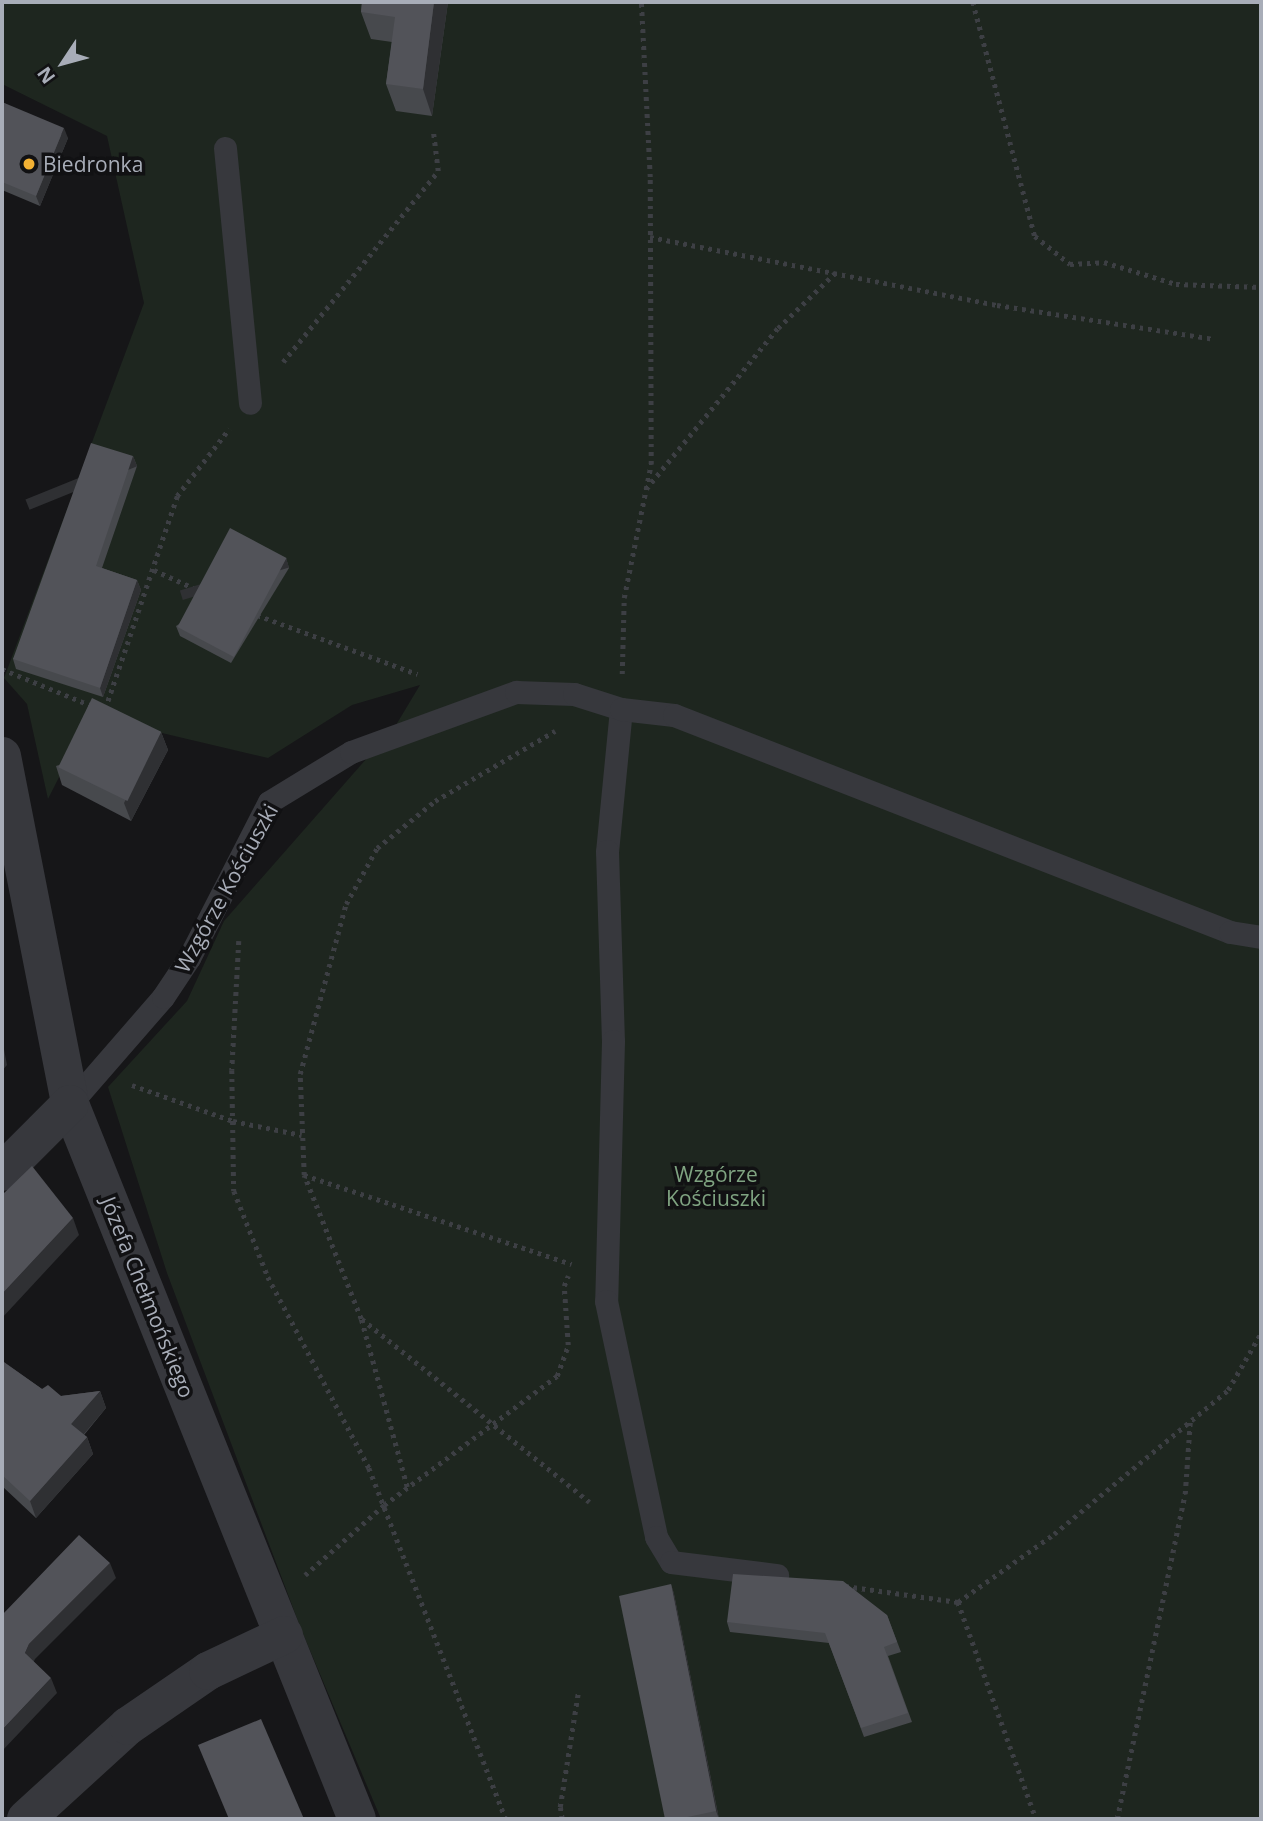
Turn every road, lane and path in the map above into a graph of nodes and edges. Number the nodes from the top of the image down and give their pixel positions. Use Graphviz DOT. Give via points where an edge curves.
graph roads {
  1 [pos="641,2"];
  2 [pos="973,2"];
  3 [pos="433,132"];
  4 [pos="225,148"];
  5 [pos="650,237"];
  6 [pos="837,271"];
  7 [pos="1261,286"];
  8 [pos="337,296"];
  9 [pos="1213,339"];
  10 [pos="250,403"];
  11 [pos="645,489"];
  12 [pos="208,594"];
  13 [pos="253,613"];
  14 [pos="2,669"];
  15 [pos="417,674"];
  16 [pos="597,701"];
  17 [pos="621,709"];
  18 [pos="2,755"];
  19 [pos="240,932"];
  20 [pos="1261,937"];
  21 [pos="96,1069"];
  22 [pos="70,1104"];
  23 [pos="233,1121"];
  24 [pos="302,1135"];
  25 [pos="2,1172"];
  26 [pos="303,1175"];
  27 [pos="608,1228"];
  28 [pos="573,1264"];
  29 [pos="607,1273"];
  30 [pos="361,1318"];
  31 [pos="1261,1333"];
  32 [pos="1190,1422"];
  33 [pos="493,1425"];
  34 [pos="407,1487"];
  35 [pos="590,1503"];
  36 [pos="384,1505"];
  37 [pos="777,1576"];
  38 [pos="841,1585"];
  39 [pos="958,1602"];
  40 [pos="278,1619"];
  41 [pos="578,1693"];
  42 [pos="26,1819"];
  43 [pos="357,1819"];
  44 [pos="506,1819"];
  45 [pos="562,1819"];
  46 [pos="1036,1819"];
  47 [pos="1117,1819"];
  1 -- 5 [label="path"];
  2 -- 7 [label="path" via="1035,236 1070,264 1104,262 1176,284"];
  3 -- 8 [label="path" via="438,171"];
  4 -- 10 [label="lane"];
  5 -- 6 [label="path"];
  5 -- 11 [label="path" via="650,464"];
  6 -- 9 [label="path" via="997,305"];
  6 -- 11 [label="path" via="778,328"];
  11 -- 17 [label="path" via="624,598"];
  12 -- 14 [label="path" via="155,570 104,711"];
  13 -- 15 [label="path"];
  16 -- 17 [label="lane, Wzgórze Kościuszki"];
  16 -- 21 [label="lane, Wzgórze Kościuszki" via="574,694 516,692 351,752 269,803 189,958 163,997"];
  16 -- 24 [label="path" via="564,726 435,801 377,848 346,904 300,1073"];
  17 -- 20 [label="lane, Wzgórze Kościuszki" via="674,715 1230,932"];
  17 -- 27 [label="lane" via="607,851 613,1041"];
  18 -- 22 [label="street, Józefa Chełmońskiego"];
  19 -- 23 [label="path"];
  21 -- 22 [label="lane, Wzgórze Kościuszki"];
  21 -- 23 [label="path"];
  22 -- 25 [label="street"];
  22 -- 40 [label="street, Józefa Chełmońskiego"];
  23 -- 24 [label="path"];
  23 -- 36 [label="path" via="234,1191 268,1277"];
  24 -- 26 [label="path"];
  26 -- 28 [label="path"];
  26 -- 30 [label="path"];
  27 -- 28 [label="path" via="582,1245"];
  27 -- 29 [label="lane"];
  28 -- 29 [label="path"];
  28 -- 33 [label="path" via="564,1286 568,1345 557,1376"];
  29 -- 37 [label="lane" via="606,1301 656,1537 671,1562"];
  30 -- 33 [label="path"];
  30 -- 34 [label="path"];
  31 -- 32 [label="path" via="1228,1390"];
  32 -- 39 [label="path" via="1054,1534"];
  32 -- 47 [label="path" via="1185,1494"];
  33 -- 34 [label="path"];
  33 -- 35 [label="path"];
  34 -- 36 [label="path"];
  36 -- 40 [label="path"];
  36 -- 44 [label="path"];
  38 -- 39 [label="path"];
  39 -- 46 [label="path"];
  40 -- 42 [label="street" via="128,1726"];
  40 -- 43 [label="street, Józefa Chełmońskiego"];
  41 -- 45 [label="path"];
}
